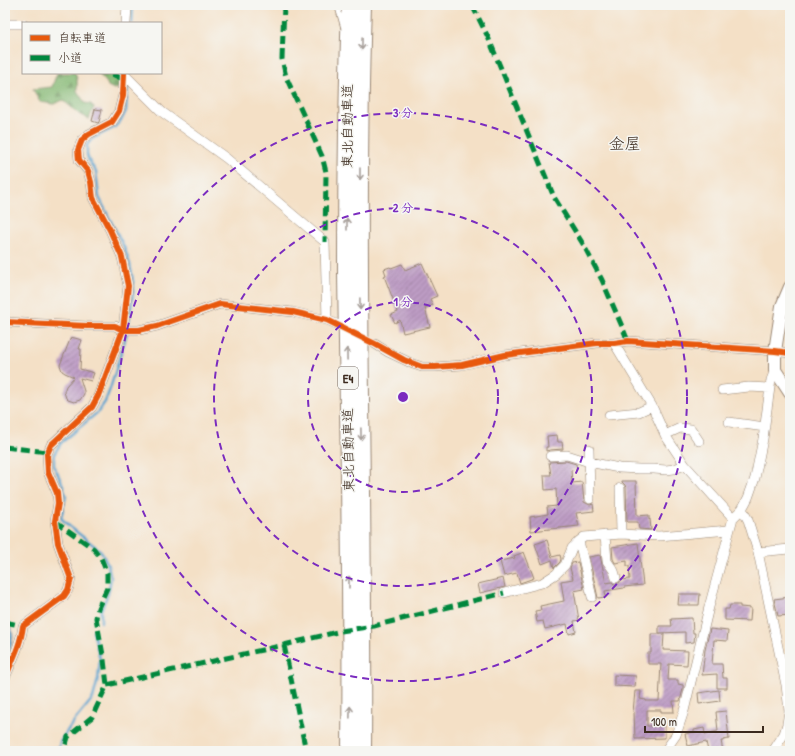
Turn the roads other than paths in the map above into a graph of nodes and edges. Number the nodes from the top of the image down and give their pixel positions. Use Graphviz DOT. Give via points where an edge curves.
graph roads {
  1 [pos="127,5"];
  2 [pos="337,5"];
  3 [pos="350,5"];
  4 [pos="363,5"];
  5 [pos="126,22"];
  6 [pos="5,24"];
  7 [pos="22,24"];
  8 [pos="349,45"];
  9 [pos="123,74"];
  10 [pos="124,74"];
  11 [pos="790,287"];
  12 [pos="327,320"];
  13 [pos="5,322"];
  14 [pos="341,326"];
  15 [pos="126,330"];
  16 [pos="614,343"];
  17 [pos="375,344"];
  18 [pos="775,351"];
  19 [pos="790,353"];
  20 [pos="775,370"];
  21 [pos="770,388"];
  22 [pos="722,390"];
  23 [pos="790,393"];
  24 [pos="652,406"];
  25 [pos="610,414"];
  26 [pos="729,422"];
  27 [pos="765,427"];
  28 [pos="665,435"];
  29 [pos="699,441"];
  30 [pos="589,449"];
  31 [pos="550,456"];
  32 [pos="589,462"];
  33 [pos="685,465"];
  34 [pos="620,488"];
  35 [pos="590,499"];
  36 [pos="742,509"];
  37 [pos="733,518"];
  38 [pos="729,530"];
  39 [pos="621,534"];
  40 [pos="606,535"];
  41 [pos="578,541"];
  42 [pos="790,549"];
  43 [pos="758,552"];
  44 [pos="616,578"];
  45 [pos="504,593"];
  46 [pos="592,597"];
  47 [pos="5,678"];
  48 [pos="350,751"];
  49 [pos="363,751"];
  50 [pos="665,751"];
  51 [pos="773,751"];
  1 -- 5 [label="street"];
  2 -- 8 [label="lane"];
  3 -- 8 [label="highway, 東北自動車道 / E4"];
  4 -- 49 [label="highway, 東北自動車道 / E4, one-way" via="360,157"];
  6 -- 7 [label="street"];
  48 -- 8 [label="highway, 東北自動車道 / E4, one-way" via="346,269"];
  9 -- 15 [label="street" via="123,95 119,111 112,122 82,140 78,150 79,160 88,171 94,198 122,257 128,286"];
  10 -- 12 [label="street" via="162,112 226,158 325,242"];
  11 -- 18 [label="main road" via="782,306"];
  12 -- 14 [label="street"];
  12 -- 15 [label="street" via="293,312 220,304 157,326"];
  13 -- 15 [label="street" via="115,326"];
  15 -- 47 [label="street" via="92,407 50,445 47,454 48,472 57,493 55,521 58,543 71,579 64,596 23,626"];
  16 -- 17 [label="street" via="505,355 462,365 435,367 413,364"];
  16 -- 18 [label="street" via="628,341"];
  16 -- 24 [label="street"];
  18 -- 19 [label="street"];
  18 -- 20 [label="main road"];
  20 -- 21 [label="street"];
  20 -- 23 [label="main road"];
  21 -- 22 [label="street"];
  21 -- 27 [label="street"];
  24 -- 25 [label="street" via="639,412"];
  24 -- 28 [label="street"];
  26 -- 27 [label="street"];
  27 -- 36 [label="street" via="755,478"];
  28 -- 29 [label="street" via="680,428 691,429"];
  28 -- 33 [label="street"];
  30 -- 32 [label="street"];
  31 -- 32 [label="street" via="567,455"];
  32 -- 33 [label="street" via="619,468 666,470"];
  32 -- 35 [label="street"];
  33 -- 37 [label="street"];
  34 -- 39 [label="street"];
  36 -- 37 [label="street"];
  36 -- 43 [label="street"];
  37 -- 38 [label="street"];
  38 -- 39 [label="street" via="660,536"];
  38 -- 50 [label="street" via="684,711 676,735"];
  39 -- 40 [label="street"];
  40 -- 41 [label="street" via="584,537"];
  40 -- 44 [label="street" via="608,561"];
  41 -- 45 [label="street" via="565,565 556,574 542,583"];
  41 -- 46 [label="street"];
  42 -- 43 [label="street"];
  43 -- 51 [label="street" via="786,685 788,711 784,734"];
}
